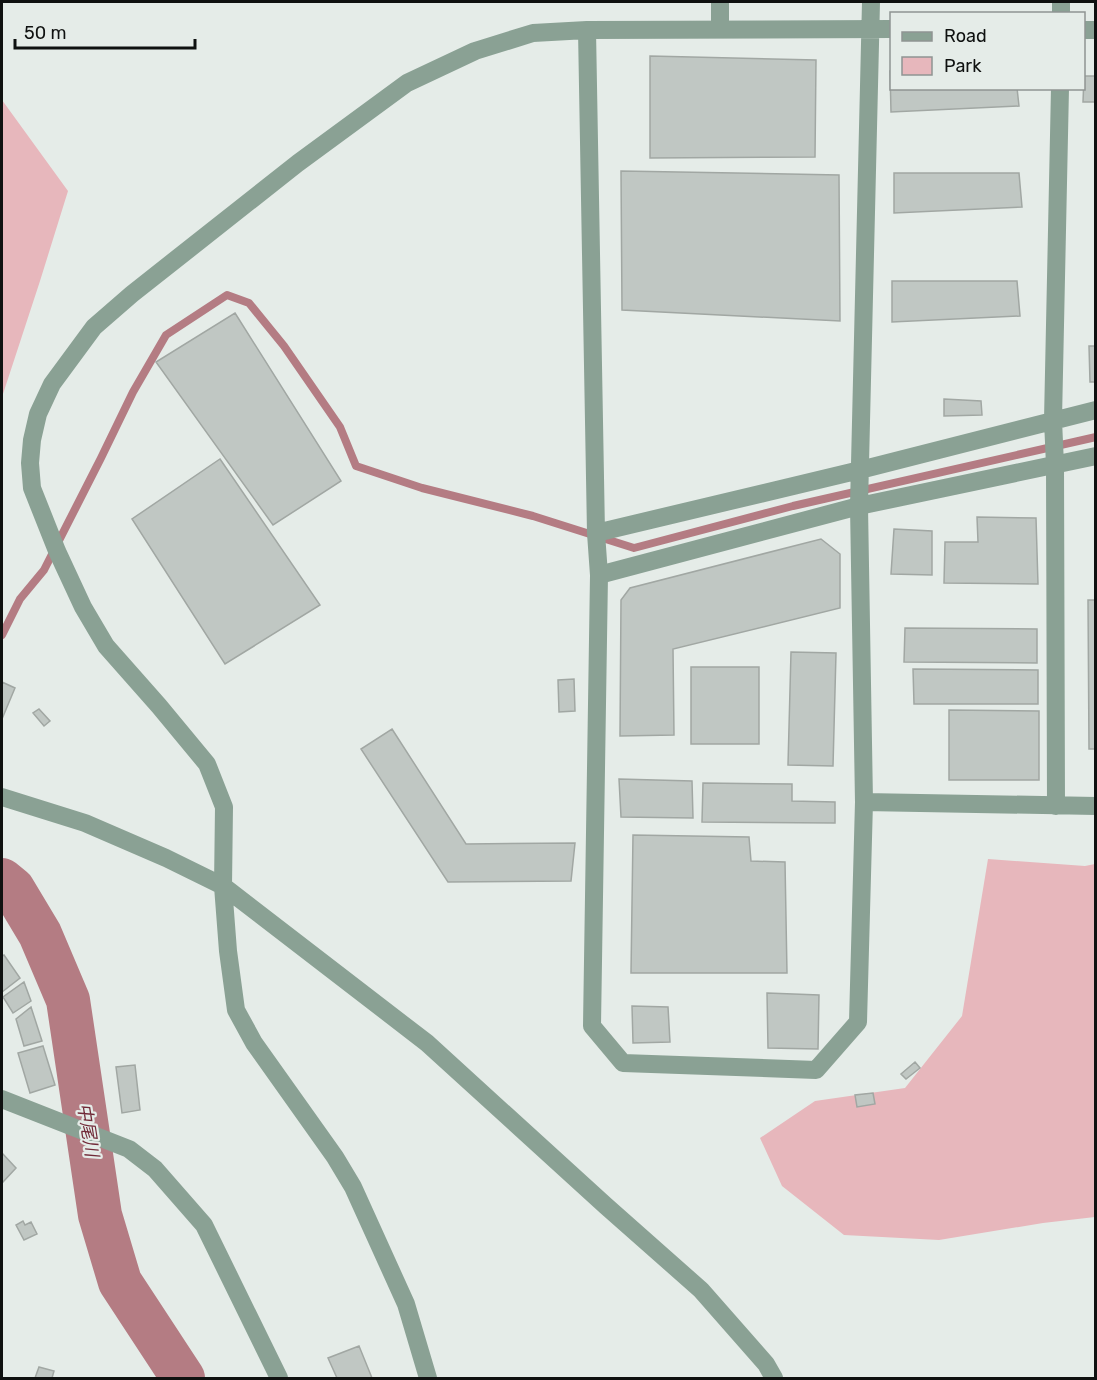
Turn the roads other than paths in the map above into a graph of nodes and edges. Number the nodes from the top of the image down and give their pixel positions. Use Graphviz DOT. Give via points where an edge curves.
graph roads {
  1 [pos="720,2"];
  2 [pos="871,2"];
  3 [pos="871,29"];
  4 [pos="890,29"];
  5 [pos="587,30"];
  6 [pos="720,30"];
  7 [pos="1060,90"];
  8 [pos="1095,410"];
  9 [pos="1053,420"];
  10 [pos="1095,456"];
  11 [pos="1055,465"];
  12 [pos="860,470"];
  13 [pos="859,506"];
  14 [pos="596,533"];
  15 [pos="599,575"];
  16 [pos="2,797"];
  17 [pos="864,802"];
  18 [pos="1056,806"];
  19 [pos="1095,806"];
  20 [pos="223,886"];
  21 [pos="2,1099"];
  22 [pos="770,1371"];
  23 [pos="279,1378"];
  24 [pos="428,1378"];
  1 -- 6 [label="street"];
  2 -- 3 [label="street"];
  3 -- 4 [label="street"];
  3 -- 6 [label="street"];
  3 -- 12 [label="street"];
  5 -- 6 [label="street"];
  5 -- 14 [label="street"];
  5 -- 20 [label="street" via="533,33 475,51 407,83 298,163 94,327 52,384 38,414 30,463 32,488 83,608 106,646 207,764 224,807"];
  7 -- 9 [label="street"];
  8 -- 9 [label="street"];
  9 -- 11 [label="street"];
  9 -- 12 [label="street"];
  10 -- 11 [label="street"];
  11 -- 13 [label="street"];
  11 -- 18 [label="street"];
  12 -- 13 [label="street"];
  12 -- 14 [label="street"];
  13 -- 15 [label="street"];
  13 -- 17 [label="street"];
  14 -- 15 [label="street"];
  15 -- 17 [label="street" via="592,1026 623,1063 816,1070 858,1022"];
  16 -- 20 [label="street" via="85,822"];
  17 -- 18 [label="street"];
  18 -- 19 [label="street"];
  20 -- 22 [label="street" via="427,1043 701,1290"];
  20 -- 24 [label="street" via="236,1010 353,1187 406,1304"];
  21 -- 23 [label="street" via="129,1149 155,1169 204,1225"];
}
